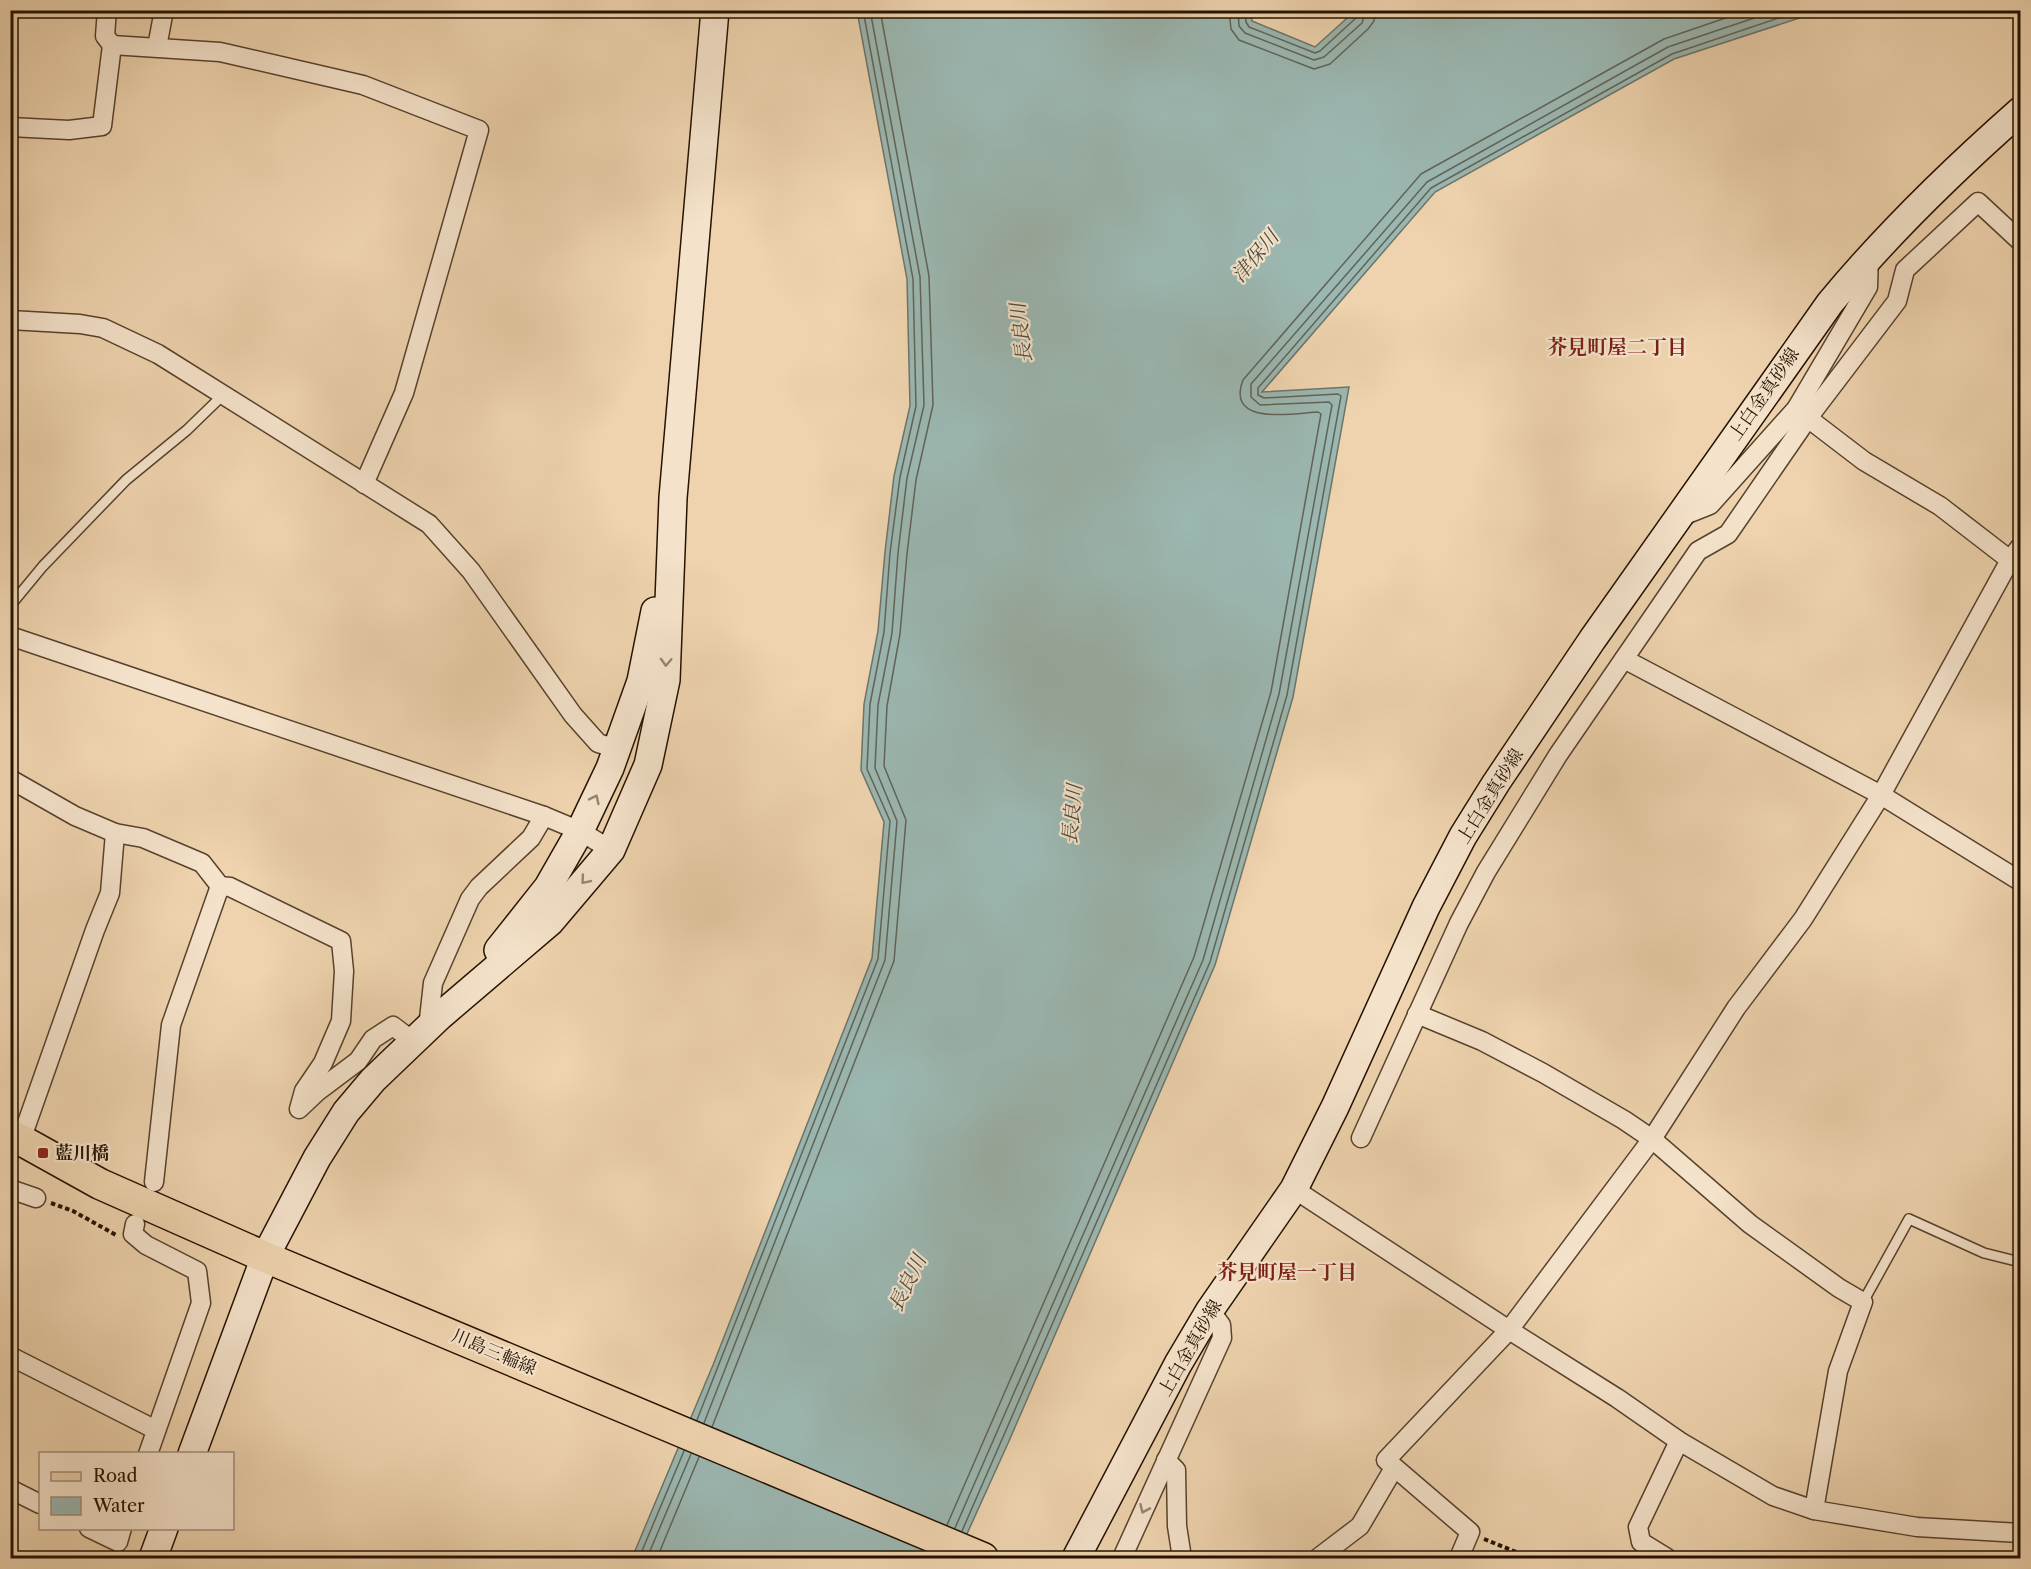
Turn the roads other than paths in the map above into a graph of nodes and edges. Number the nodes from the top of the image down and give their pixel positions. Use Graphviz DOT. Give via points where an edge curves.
graph roads {
  1 [pos="107,10"];
  2 [pos="164,10"];
  3 [pos="715,10"];
  4 [pos="112,45"];
  5 [pos="157,46"];
  6 [pos="2020,111"];
  7 [pos="10,127"];
  8 [pos="2020,241"];
  9 [pos="1869,256"];
  10 [pos="10,320"];
  11 [pos="222,395"];
  12 [pos="1802,414"];
  13 [pos="364,484"];
  14 [pos="673,498"];
  15 [pos="1677,518"];
  16 [pos="2015,554"];
  17 [pos="10,606"];
  18 [pos="10,636"];
  19 [pos="1624,659"];
  20 [pos="616,749"];
  21 [pos="10,779"];
  22 [pos="1881,795"];
  23 [pos="544,816"];
  24 [pos="579,831"];
  25 [pos="115,833"];
  26 [pos="611,850"];
  27 [pos="2020,881"];
  28 [pos="220,886"];
  29 [pos="1417,1014"];
  30 [pos="427,1029"];
  31 [pos="16,1137"];
  32 [pos="1362,1138"];
  33 [pos="1652,1139"];
  34 [pos="154,1182"];
  35 [pos="1294,1189"];
  36 [pos="10,1190"];
  37 [pos="36,1198"];
  38 [pos="134,1229"];
  39 [pos="265,1257"];
  40 [pos="2020,1262"];
  41 [pos="1863,1302"];
  42 [pos="1210,1310"];
  43 [pos="1509,1330"];
  44 [pos="10,1356"];
  45 [pos="156,1430"];
  46 [pos="1678,1441"];
  47 [pos="149,1452"];
  48 [pos="193,1452"];
  49 [pos="1166,1460"];
  50 [pos="1394,1468"];
  51 [pos="10,1489"];
  52 [pos="39,1504"];
  53 [pos="1814,1510"];
  54 [pos="93,1530"];
  55 [pos="121,1530"];
  56 [pos="163,1530"];
  57 [pos="2020,1533"];
  58 [pos="153,1558"];
  59 [pos="983,1558"];
  60 [pos="1076,1558"];
  61 [pos="1122,1558"];
  62 [pos="1182,1558"];
  63 [pos="1318,1558"];
  64 [pos="1459,1558"];
  65 [pos="1667,1558"];
  1 -- 4 [label="street" via="105,36"];
  2 -- 5 [label="street"];
  3 -- 14 [label="street"];
  4 -- 5 [label="street"];
  4 -- 7 [label="street" via="102,126 69,130"];
  5 -- 13 [label="street" via="220,52 363,85 479,130 404,393"];
  6 -- 9 [label="street, 上白金真砂線" via="1949,175"];
  8 -- 12 [label="street" via="1978,202 1905,270 1897,301"];
  9 -- 12 [label="street" via="1868,287"];
  9 -- 15 [label="street, 上白金真砂線" via="1816,321"];
  10 -- 11 [label="street" via="103,328 158,354"];
  11 -- 13 [label="street"];
  11 -- 17 [label="lane" via="126,480"];
  12 -- 15 [label="street" via="1710,505"];
  12 -- 16 [label="street" via="1864,461"];
  12 -- 19 [label="street" via="1728,534 1698,551"];
  13 -- 20 [label="street" via="429,524 471,571 573,716 598,743"];
  14 -- 20 [label="street" via="641,681"];
  14 -- 26 [label="street, one-way" via="666,680 648,765"];
  15 -- 35 [label="street, 上白金真砂線" via="1463,837 1426,907"];
  16 -- 22 [label="street"];
  18 -- 23 [label="street"];
  19 -- 22 [label="street"];
  19 -- 29 [label="street" via="1528,800 1486,872"];
  24 -- 20 [label="street, one-way"];
  21 -- 25 [label="street" via="75,816"];
  22 -- 27 [label="street"];
  22 -- 33 [label="street" via="1803,919 1736,1008"];
  23 -- 24 [label="street"];
  23 -- 30 [label="street" via="531,838 470,899 433,983"];
  24 -- 26 [label="street"];
  24 -- 30 [label="street" via="548,887"];
  25 -- 28 [label="street" via="143,838 202,863"];
  25 -- 31 [label="street" via="110,893"];
  26 -- 30 [label="street, one-way" via="549,922"];
  28 -- 30 [label="street" via="341,941 341,1021 323,1063 304,1091 299,1109 358,1061 373,1039 393,1026"];
  28 -- 34 [label="street" via="171,1025"];
  29 -- 32 [label="street"];
  29 -- 33 [label="street" via="1482,1041 1543,1073"];
  30 -- 39 [label="street" via="373,1080 346,1112"];
  31 -- 39 [label="main road, 川島三輪線" via="100,1184"];
  33 -- 41 [label="street" via="1750,1224"];
  33 -- 43 [label="street"];
  35 -- 42 [label="street, 上白金真砂線"];
  35 -- 43 [label="street"];
  36 -- 37 [label="street"];
  38 -- 45 [label="street" via="146,1245 197,1271 199,1282 201,1303"];
  39 -- 48 [label="street"];
  39 -- 59 [label="main road, 川島三輪線"];
  40 -- 41 [label="lane" via="1984,1253 1909,1219"];
  41 -- 53 [label="street" via="1838,1371"];
  42 -- 49 [label="street" via="1221,1325 1222,1338"];
  42 -- 60 [label="street, 上白金真砂線"];
  43 -- 46 [label="street"];
  43 -- 50 [label="street" via="1386,1460"];
  44 -- 45 [label="street"];
  45 -- 47 [label="street"];
  46 -- 53 [label="street" via="1773,1496"];
  46 -- 65 [label="street" via="1638,1527 1641,1542"];
  49 -- 61 [label="street, one-way"];
  49 -- 62 [label="street" via="1176,1470"];
  50 -- 63 [label="street" via="1360,1526"];
  50 -- 64 [label="street" via="1470,1532"];
  51 -- 52 [label="street"];
  53 -- 57 [label="street" via="1917,1527"];
  54 -- 55 [label="street" via="118,1542"];
  56 -- 58 [label="street"];
}
